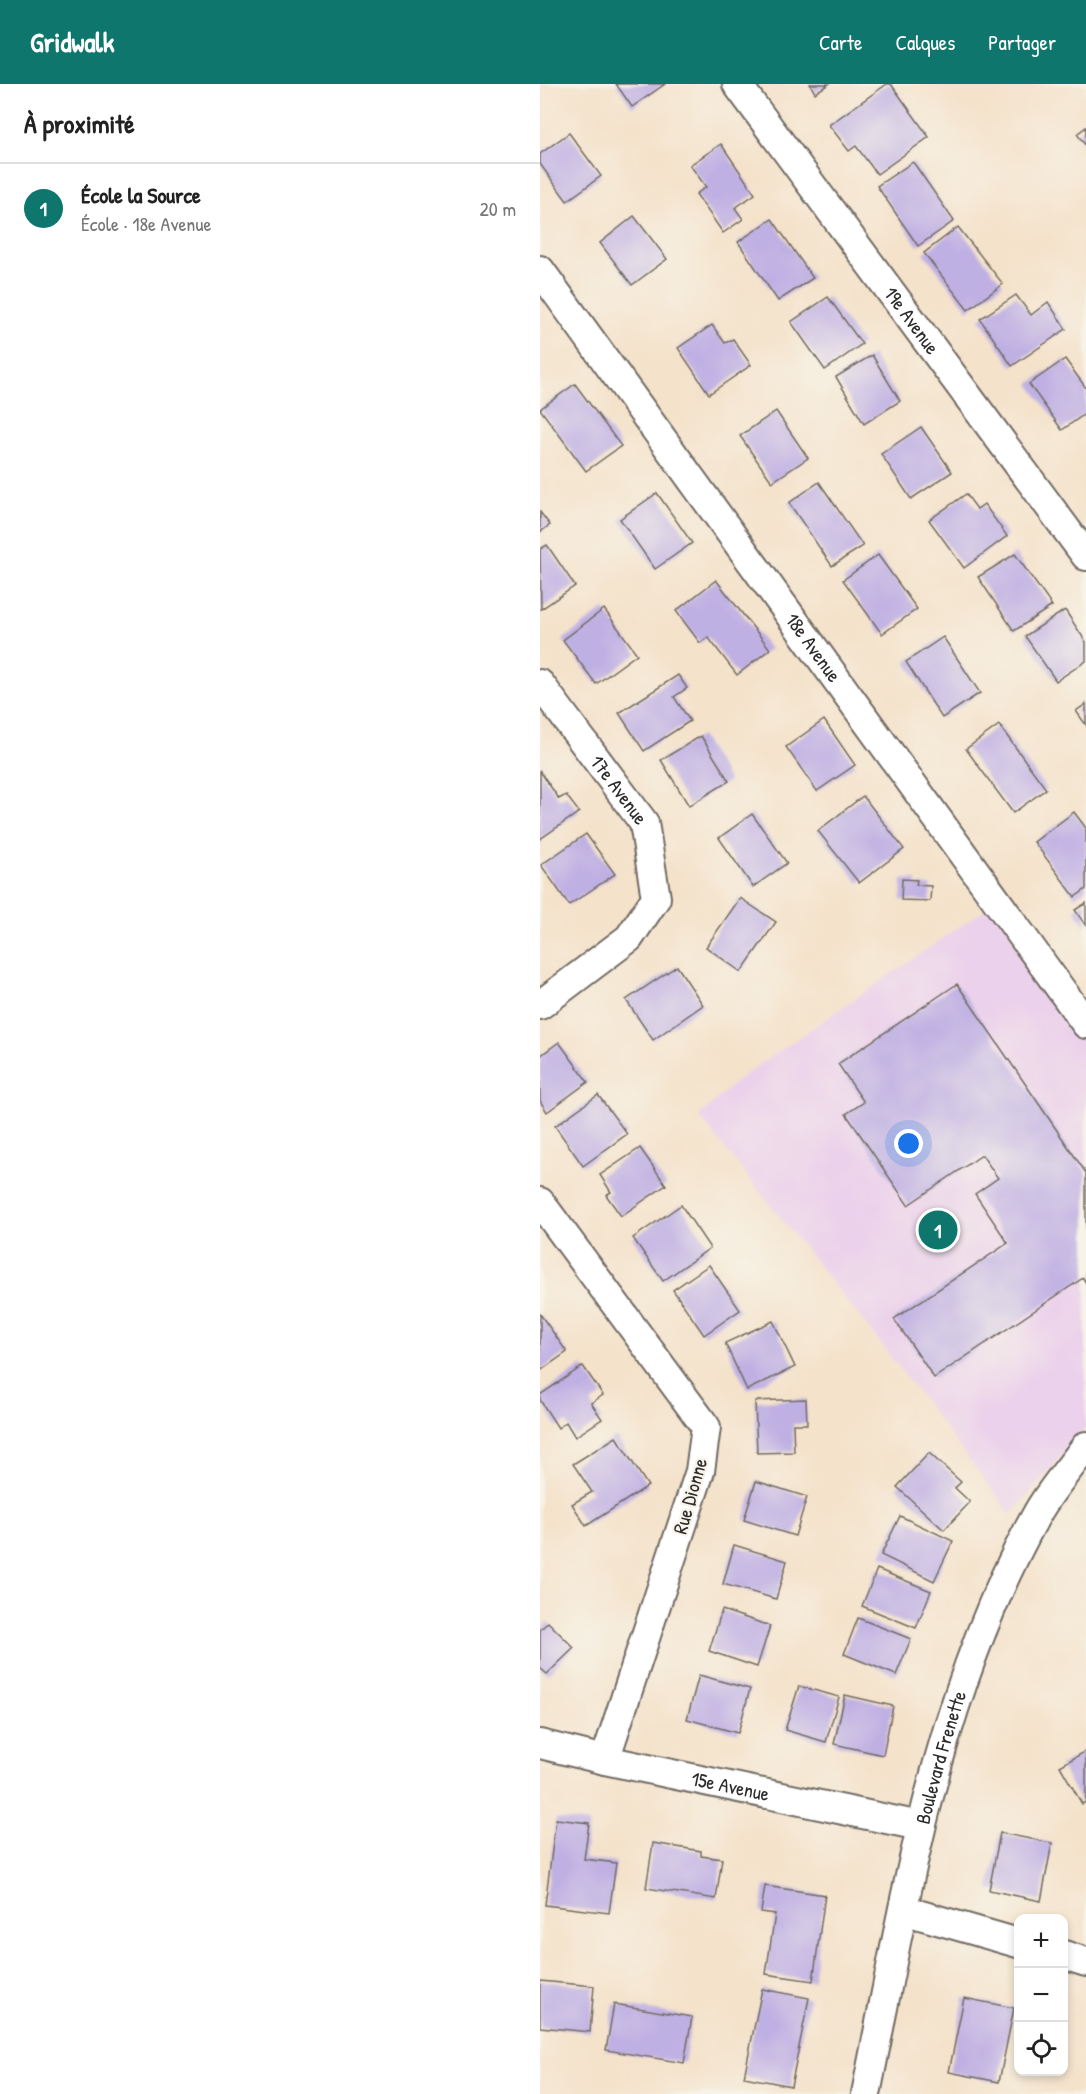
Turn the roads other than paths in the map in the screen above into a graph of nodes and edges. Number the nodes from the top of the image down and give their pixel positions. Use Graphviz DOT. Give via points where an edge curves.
graph roads {
  1 [pos="737,84"];
  2 [pos="540,270"];
  3 [pos="1086,556"];
  4 [pos="540,684"];
  5 [pos="540,1005"];
  6 [pos="1086,1024"];
  7 [pos="540,1202"];
  8 [pos="1086,1446"];
  9 [pos="540,1744"];
  10 [pos="605,1760"];
  11 [pos="920,1826"];
  12 [pos="903,1910"];
  13 [pos="1014,1942"];
  14 [pos="1068,1957"];
  15 [pos="1086,1962"];
  16 [pos="866,2094"];
  1 -- 3 [label="street, 19e Avenue"];
  2 -- 6 [label="street, 18e Avenue"];
  4 -- 5 [label="street, 17e Avenue" via="644,823 656,898 629,938"];
  7 -- 10 [label="street, Rue Dionne" via="705,1427 700,1471"];
  8 -- 11 [label="street, Boulevard Frenette" via="1038,1511 984,1624 953,1707"];
  9 -- 10 [label="street, 15e Avenue"];
  10 -- 11 [label="street, 15e Avenue"];
  11 -- 12 [label="street, Boulevard Frenette"];
  12 -- 13 [label="street"];
  12 -- 16 [label="street, Boulevard Frenette"];
  14 -- 15 [label="street"];
}
